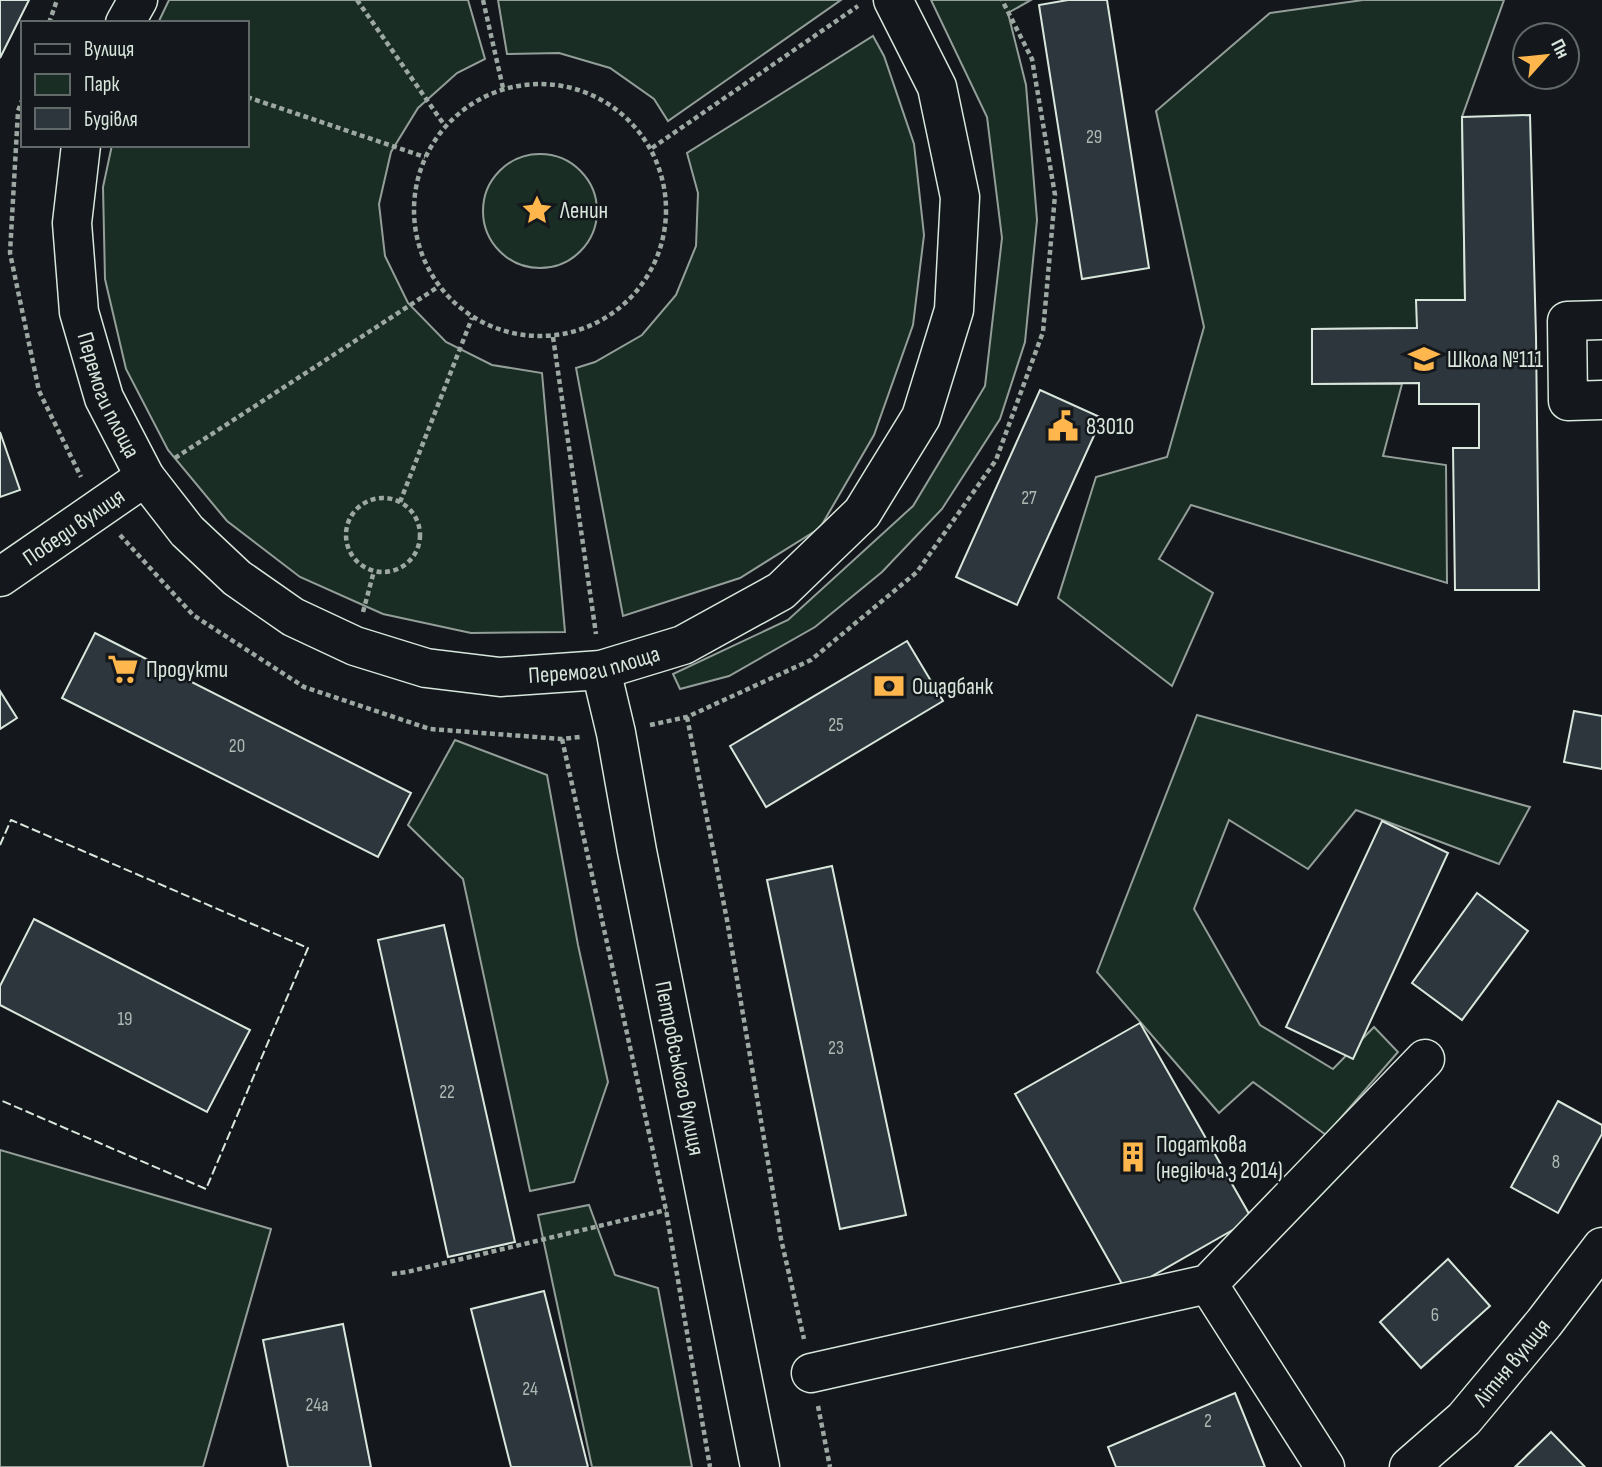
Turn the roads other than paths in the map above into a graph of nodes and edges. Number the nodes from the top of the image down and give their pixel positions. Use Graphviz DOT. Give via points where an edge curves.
graph roads {
  1 [pos="138,0"];
  2 [pos="893,0"];
  3 [pos="126,21"];
  4 [pos="80,147"];
  5 [pos="1602,320"];
  6 [pos="1602,400"];
  7 [pos="145,477"];
  8 [pos="0,577"];
  9 [pos="601,670"];
  10 [pos="1425,1059"];
  11 [pos="1602,1247"];
  12 [pos="1208,1284"];
  13 [pos="811,1373"];
  14 [pos="760,1467"];
  15 [pos="1325,1467"];
  16 [pos="1409,1467"];
  1 -- 3 [label="main road"];
  2 -- 9 [label="main road, Перемоги площа" via="937,87 960,197 954,310 921,417 862,513 781,591 683,645"];
  4 -- 7 [label="main road, Перемоги площа" via="72,223 79,312 104,398"];
  5 -- 6 [label="main road" via="1567,321 1569,401"];
  7 -- 8 [label="main road, Победи вулиця"];
  7 -- 9 [label="main road, Перемоги площа" via="187,531 237,578 293,617 355,646 426,668 500,677"];
  9 -- 14 [label="main road, Петровського вулиця"];
  10 -- 12 [label="main road"];
  11 -- 16 [label="main road, Літня вулиця" via="1464,1419"];
  12 -- 13 [label="main road"];
  12 -- 15 [label="main road"];
}
